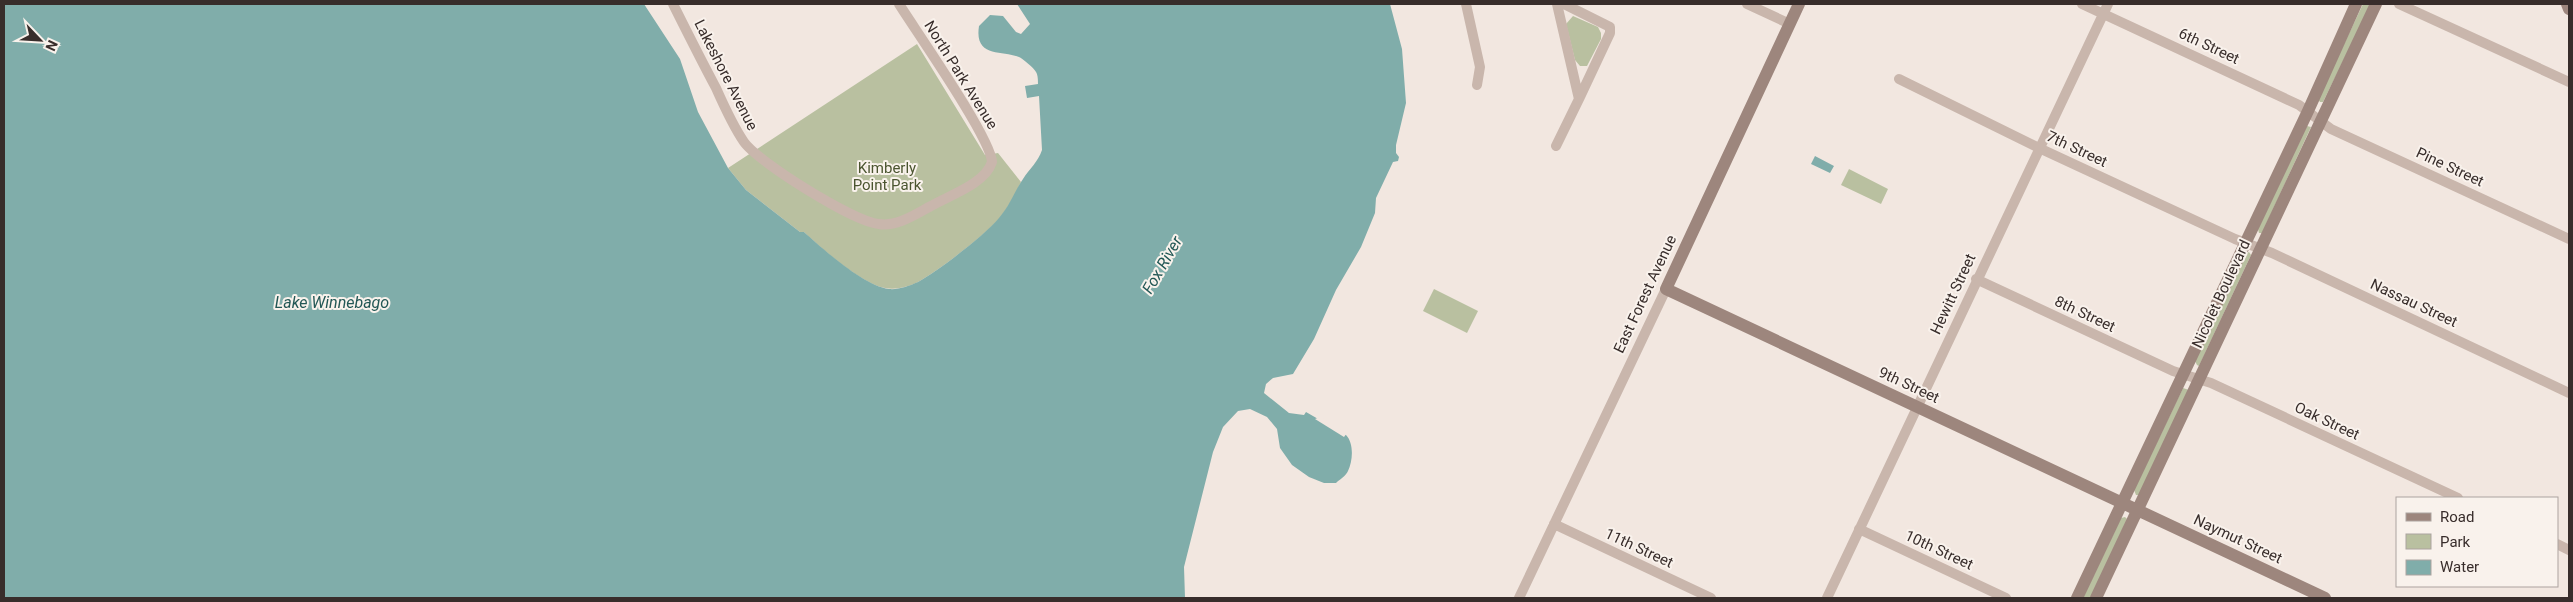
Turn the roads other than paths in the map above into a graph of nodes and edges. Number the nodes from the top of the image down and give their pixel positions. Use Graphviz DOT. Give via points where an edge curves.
graph roads {
  1 [pos="673,4"];
  2 [pos="899,4"];
  3 [pos="1466,4"];
  4 [pos="1557,4"];
  5 [pos="1564,4"];
  6 [pos="1747,4"];
  7 [pos="1799,4"];
  8 [pos="2082,4"];
  9 [pos="2356,4"];
  10 [pos="2376,4"];
  11 [pos="2399,4"];
  12 [pos="2567,4"];
  13 [pos="2105,9"];
  14 [pos="2569,10"];
  15 [pos="1790,24"];
  16 [pos="1899,79"];
  17 [pos="2569,82"];
  18 [pos="1477,84"];
  19 [pos="1579,99"];
  20 [pos="2308,111"];
  21 [pos="2321,120"];
  22 [pos="1556,146"];
  23 [pos="2039,148"];
  24 [pos="991,165"];
  25 [pos="2569,239"];
  26 [pos="2244,243"];
  27 [pos="2260,249"];
  28 [pos="1976,279"];
  29 [pos="1666,289"];
  30 [pos="2182,374"];
  31 [pos="2199,380"];
  32 [pos="2569,393"];
  33 [pos="1916,406"];
  34 [pos="2456,497"];
  35 [pos="2122,503"];
  36 [pos="2138,510"];
  37 [pos="1554,524"];
  38 [pos="1859,529"];
  39 [pos="1519,598"];
  40 [pos="1711,598"];
  41 [pos="1827,598"];
  42 [pos="2006,598"];
  43 [pos="2077,598"];
  44 [pos="2096,598"];
  45 [pos="2325,598"];
  1 -- 24 [label="street, Lakeshore Avenue" via="744,142 766,163 851,214 878,224 898,222 973,182"];
  2 -- 24 [label="street, North Park Avenue" via="987,145"];
  3 -- 18 [label="street" via="1480,67"];
  4 -- 19 [label="street"];
  5 -- 19 [label="street" via="1610,27"];
  6 -- 15 [label="street"];
  7 -- 15 [label="street, East Forest Avenue"];
  8 -- 13 [label="street, 6th Street"];
  9 -- 20 [label="street, Nicolet Boulevard"];
  10 -- 21 [label="street, Nicolet Boulevard"];
  11 -- 17 [label="street"];
  12 -- 14 [label="street"];
  13 -- 20 [label="street, 6th Street"];
  13 -- 23 [label="street, Hewitt Street"];
  15 -- 29 [label="street, East Forest Avenue"];
  16 -- 23 [label="street, 7th Street"];
  19 -- 22 [label="street"];
  20 -- 21 [label="street, 6th Street"];
  20 -- 26 [label="street, Nicolet Boulevard"];
  21 -- 25 [label="street, Pine Street" via="2331,129"];
  21 -- 27 [label="street, Nicolet Boulevard"];
  23 -- 26 [label="street, 7th Street"];
  23 -- 28 [label="street, Hewitt Street"];
  26 -- 27 [label="street, Nassau Street"];
  26 -- 30 [label="street, Nicolet Boulevard"];
  27 -- 31 [label="street, Nicolet Boulevard"];
  27 -- 32 [label="street, Nassau Street"];
  28 -- 30 [label="street, 8th Street"];
  28 -- 33 [label="street, Hewitt Street"];
  29 -- 33 [label="street, 9th Street"];
  29 -- 37 [label="street, East Forest Avenue"];
  30 -- 31 [label="street, Oak Street"];
  30 -- 35 [label="street, Nicolet Boulevard"];
  31 -- 34 [label="street, Oak Street"];
  31 -- 36 [label="street, Nicolet Boulevard"];
  33 -- 35 [label="street, 9th Street"];
  33 -- 38 [label="street, Hewitt Street"];
  35 -- 36 [label="street, 9th Street"];
  35 -- 43 [label="street, Nicolet Boulevard"];
  36 -- 44 [label="street, Nicolet Boulevard"];
  36 -- 45 [label="street, Naymut Street"];
  37 -- 39 [label="street, East Forest Avenue"];
  37 -- 40 [label="street, 11th Street"];
  38 -- 41 [label="street, Hewitt Street"];
  38 -- 42 [label="street, 10th Street"];
}
